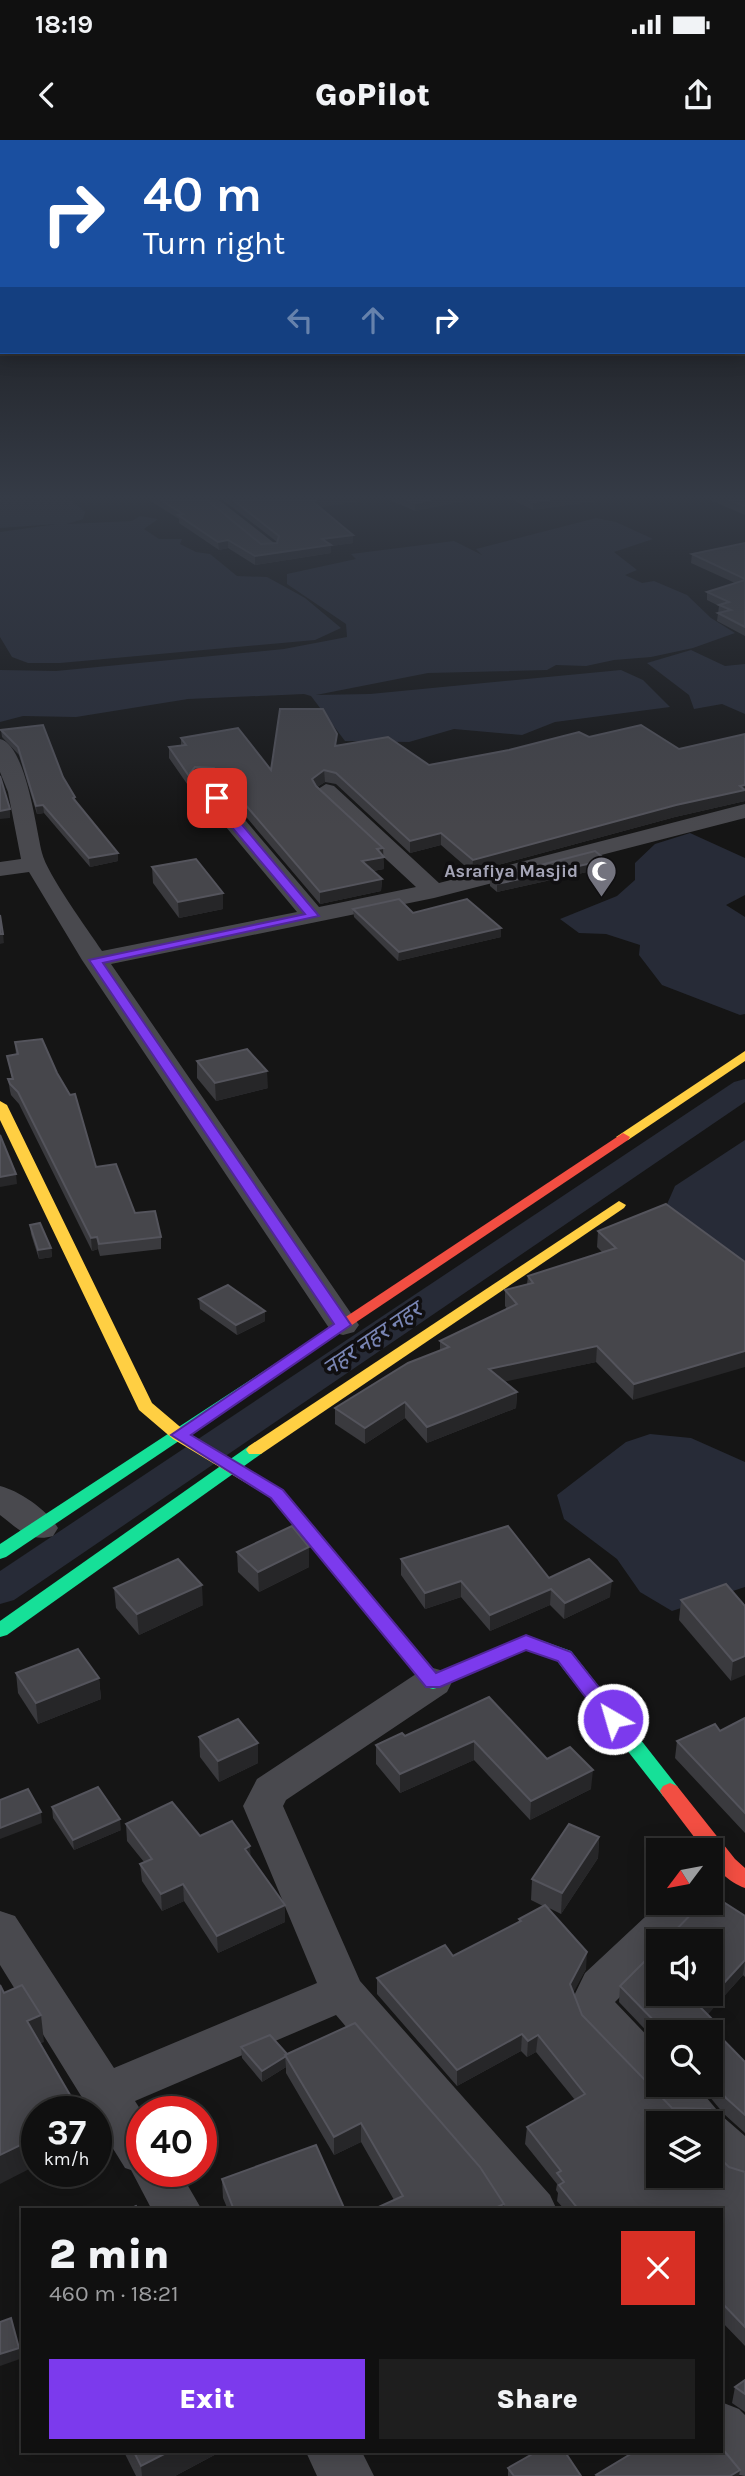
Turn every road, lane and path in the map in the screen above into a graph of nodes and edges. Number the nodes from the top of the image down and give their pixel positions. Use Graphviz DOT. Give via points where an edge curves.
graph roads {
  1 [pos="0,745"];
  2 [pos="204,786"];
  3 [pos="326,791"];
  4 [pos="745,811"];
  5 [pos="35,864"];
  6 [pos="0,870"];
  7 [pos="434,891"];
  8 [pos="313,916"];
  9 [pos="95,960"];
  10 [pos="745,1055"];
  11 [pos="0,1105"];
  12 [pos="619,1205"];
  13 [pos="343,1325"];
  14 [pos="185,1438"];
  15 [pos="228,1464"];
  16 [pos="0,1497"];
  17 [pos="40,1528"];
  18 [pos="0,1553"];
  19 [pos="0,1630"];
  20 [pos="433,1682"];
  21 [pos="728,1876"];
  22 [pos="675,1915"];
  23 [pos="0,1928"];
  24 [pos="343,1992"];
  25 [pos="646,2065"];
  26 [pos="104,2093"];
  27 [pos="677,2097"];
  28 [pos="691,2111"];
  29 [pos="126,2128"];
  30 [pos="723,2145"];
  31 [pos="745,2167"];
  32 [pos="163,2187"];
  33 [pos="177,2208"];
  34 [pos="531,2208"];
  35 [pos="723,2429"];
  36 [pos="333,2453"];
  37 [pos="745,2455"];
  38 [pos="347,2476"];
  1 -- 5 [label="street" via="19,792"];
  2 -- 8 [label="street"];
  3 -- 7 [label="street"];
  4 -- 7 [label="street"];
  5 -- 6 [label="street"];
  5 -- 9 [label="street"];
  7 -- 8 [label="street"];
  8 -- 9 [label="street"];
  9 -- 13 [label="street"];
  10 -- 13 [label="street"];
  11 -- 14 [label="street" via="145,1406"];
  12 -- 15 [label="street"];
  13 -- 14 [label="street"];
  14 -- 15 [label="street"];
  14 -- 17 [label="street"];
  15 -- 19 [label="street"];
  15 -- 20 [label="street" via="277,1494"];
  16 -- 17 [label="street"];
  17 -- 18 [label="street"];
  20 -- 21 [label="street" via="526,1642 564,1656"];
  20 -- 24 [label="street" via="271,1790 263,1806"];
  22 -- 25 [label="street" via="601,1986 593,2002 599,2017"];
  23 -- 26 [label="street"];
  24 -- 26 [label="street"];
  24 -- 34 [label="street"];
  26 -- 29 [label="street"];
  27 -- 28 [label="street"];
  30 -- 31 [label="street"];
  32 -- 33 [label="street"];
  35 -- 37 [label="street"];
  36 -- 38 [label="street"];
}
